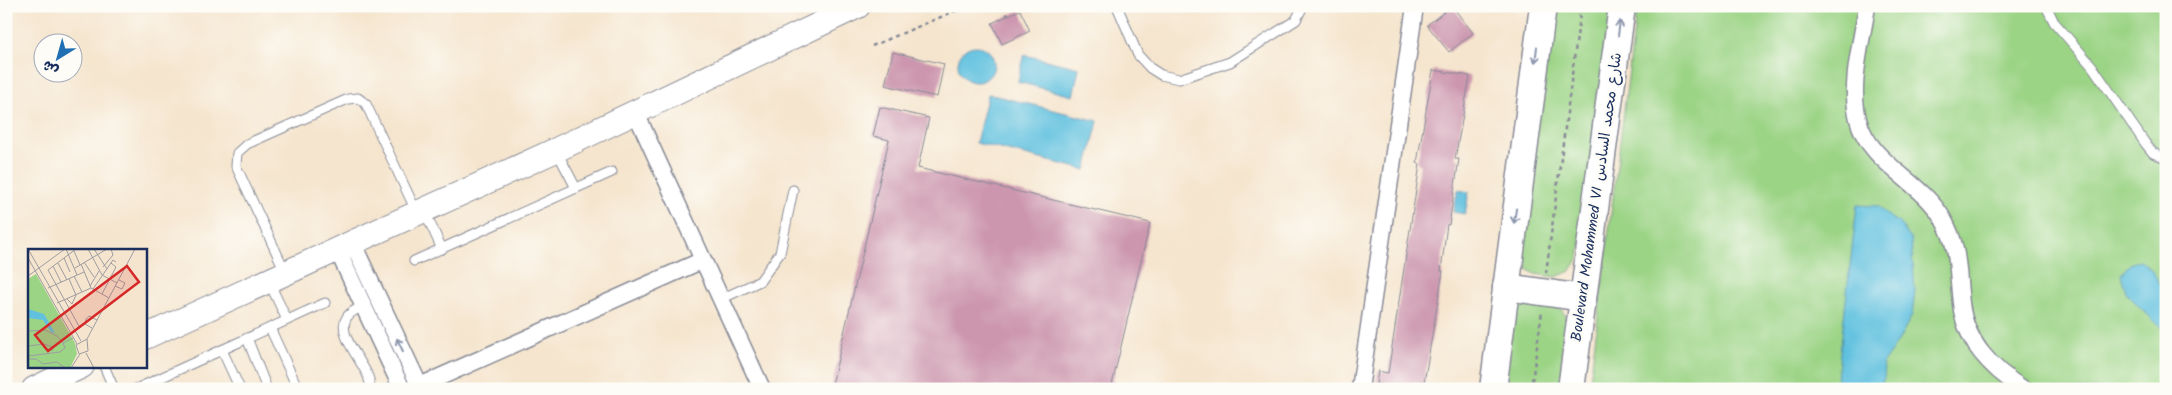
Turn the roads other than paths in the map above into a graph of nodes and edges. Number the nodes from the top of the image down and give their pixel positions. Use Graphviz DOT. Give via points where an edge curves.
graph roads {
  1 [pos="858,6"];
  2 [pos="1117,6"];
  3 [pos="1303,6"];
  4 [pos="1415,6"];
  5 [pos="1543,6"];
  6 [pos="1622,6"];
  7 [pos="1867,6"];
  8 [pos="2046,6"];
  9 [pos="636,111"];
  10 [pos="556,150"];
  11 [pos="2166,158"];
  12 [pos="612,172"];
  13 [pos="576,188"];
  14 [pos="793,190"];
  15 [pos="421,212"];
  16 [pos="344,245"];
  17 [pos="442,249"];
  18 [pos="703,260"];
  19 [pos="414,261"];
  20 [pos="277,276"];
  21 [pos="1506,287"];
  22 [pos="1583,298"];
  23 [pos="721,299"];
  24 [pos="324,303"];
  25 [pos="363,305"];
  26 [pos="287,320"];
  27 [pos="270,328"];
  28 [pos="146,337"];
  29 [pos="247,338"];
  30 [pos="222,350"];
  31 [pos="78,368"];
  32 [pos="105,368"];
  33 [pos="2014,386"];
  34 [pos="418,388"];
  35 [pos="34,389"];
  36 [pos="114,389"];
  37 [pos="136,389"];
  38 [pos="240,389"];
  39 [pos="267,389"];
  40 [pos="298,389"];
  41 [pos="368,389"];
  42 [pos="402,389"];
  43 [pos="762,389"];
  44 [pos="1360,389"];
  45 [pos="1493,389"];
  46 [pos="1571,389"];
  1 -- 9 [label="main road"];
  2 -- 3 [label="lane" via="1138,55 1161,75 1179,79 1230,62 1296,20"];
  4 -- 44 [label="street"];
  5 -- 21 [label="main road, one-way"];
  22 -- 6 [label="main road, Boulevard Mohammed VI شارع محمد السادس, one-way"];
  7 -- 33 [label="street" via="1857,73 1858,120 1869,144 1927,196 1942,218 1958,259 1961,306 1968,329 1984,357"];
  8 -- 11 [label="lane" via="2054,22 2092,66 2144,143 2154,153"];
  9 -- 10 [label="main road"];
  9 -- 18 [label="street"];
  10 -- 13 [label="lane"];
  10 -- 15 [label="main road"];
  12 -- 13 [label="lane"];
  13 -- 17 [label="lane"];
  14 -- 23 [label="lane" via="780,253 760,281"];
  15 -- 16 [label="main road"];
  15 -- 17 [label="lane"];
  15 -- 20 [label="lane" via="366,104 358,98 348,99 248,144 237,153 236,166"];
  16 -- 20 [label="main road"];
  16 -- 25 [label="street"];
  34 -- 16 [label="street, one-way"];
  17 -- 19 [label="lane"];
  18 -- 23 [label="street"];
  18 -- 34 [label="street"];
  20 -- 26 [label="lane"];
  20 -- 28 [label="main road"];
  21 -- 22 [label="main road"];
  21 -- 45 [label="main road"];
  22 -- 46 [label="main road, Boulevard Mohammed VI شارع محمد السادس"];
  23 -- 43 [label="street"];
  24 -- 26 [label="lane"];
  25 -- 41 [label="lane" via="347,317 344,325 350,344 370,379"];
  25 -- 42 [label="street"];
  26 -- 27 [label="lane"];
  27 -- 29 [label="lane"];
  27 -- 40 [label="lane"];
  29 -- 30 [label="lane"];
  29 -- 39 [label="lane"];
  30 -- 37 [label="lane"];
  30 -- 38 [label="lane"];
  31 -- 35 [label="main road"];
  32 -- 36 [label="lane"];
}
